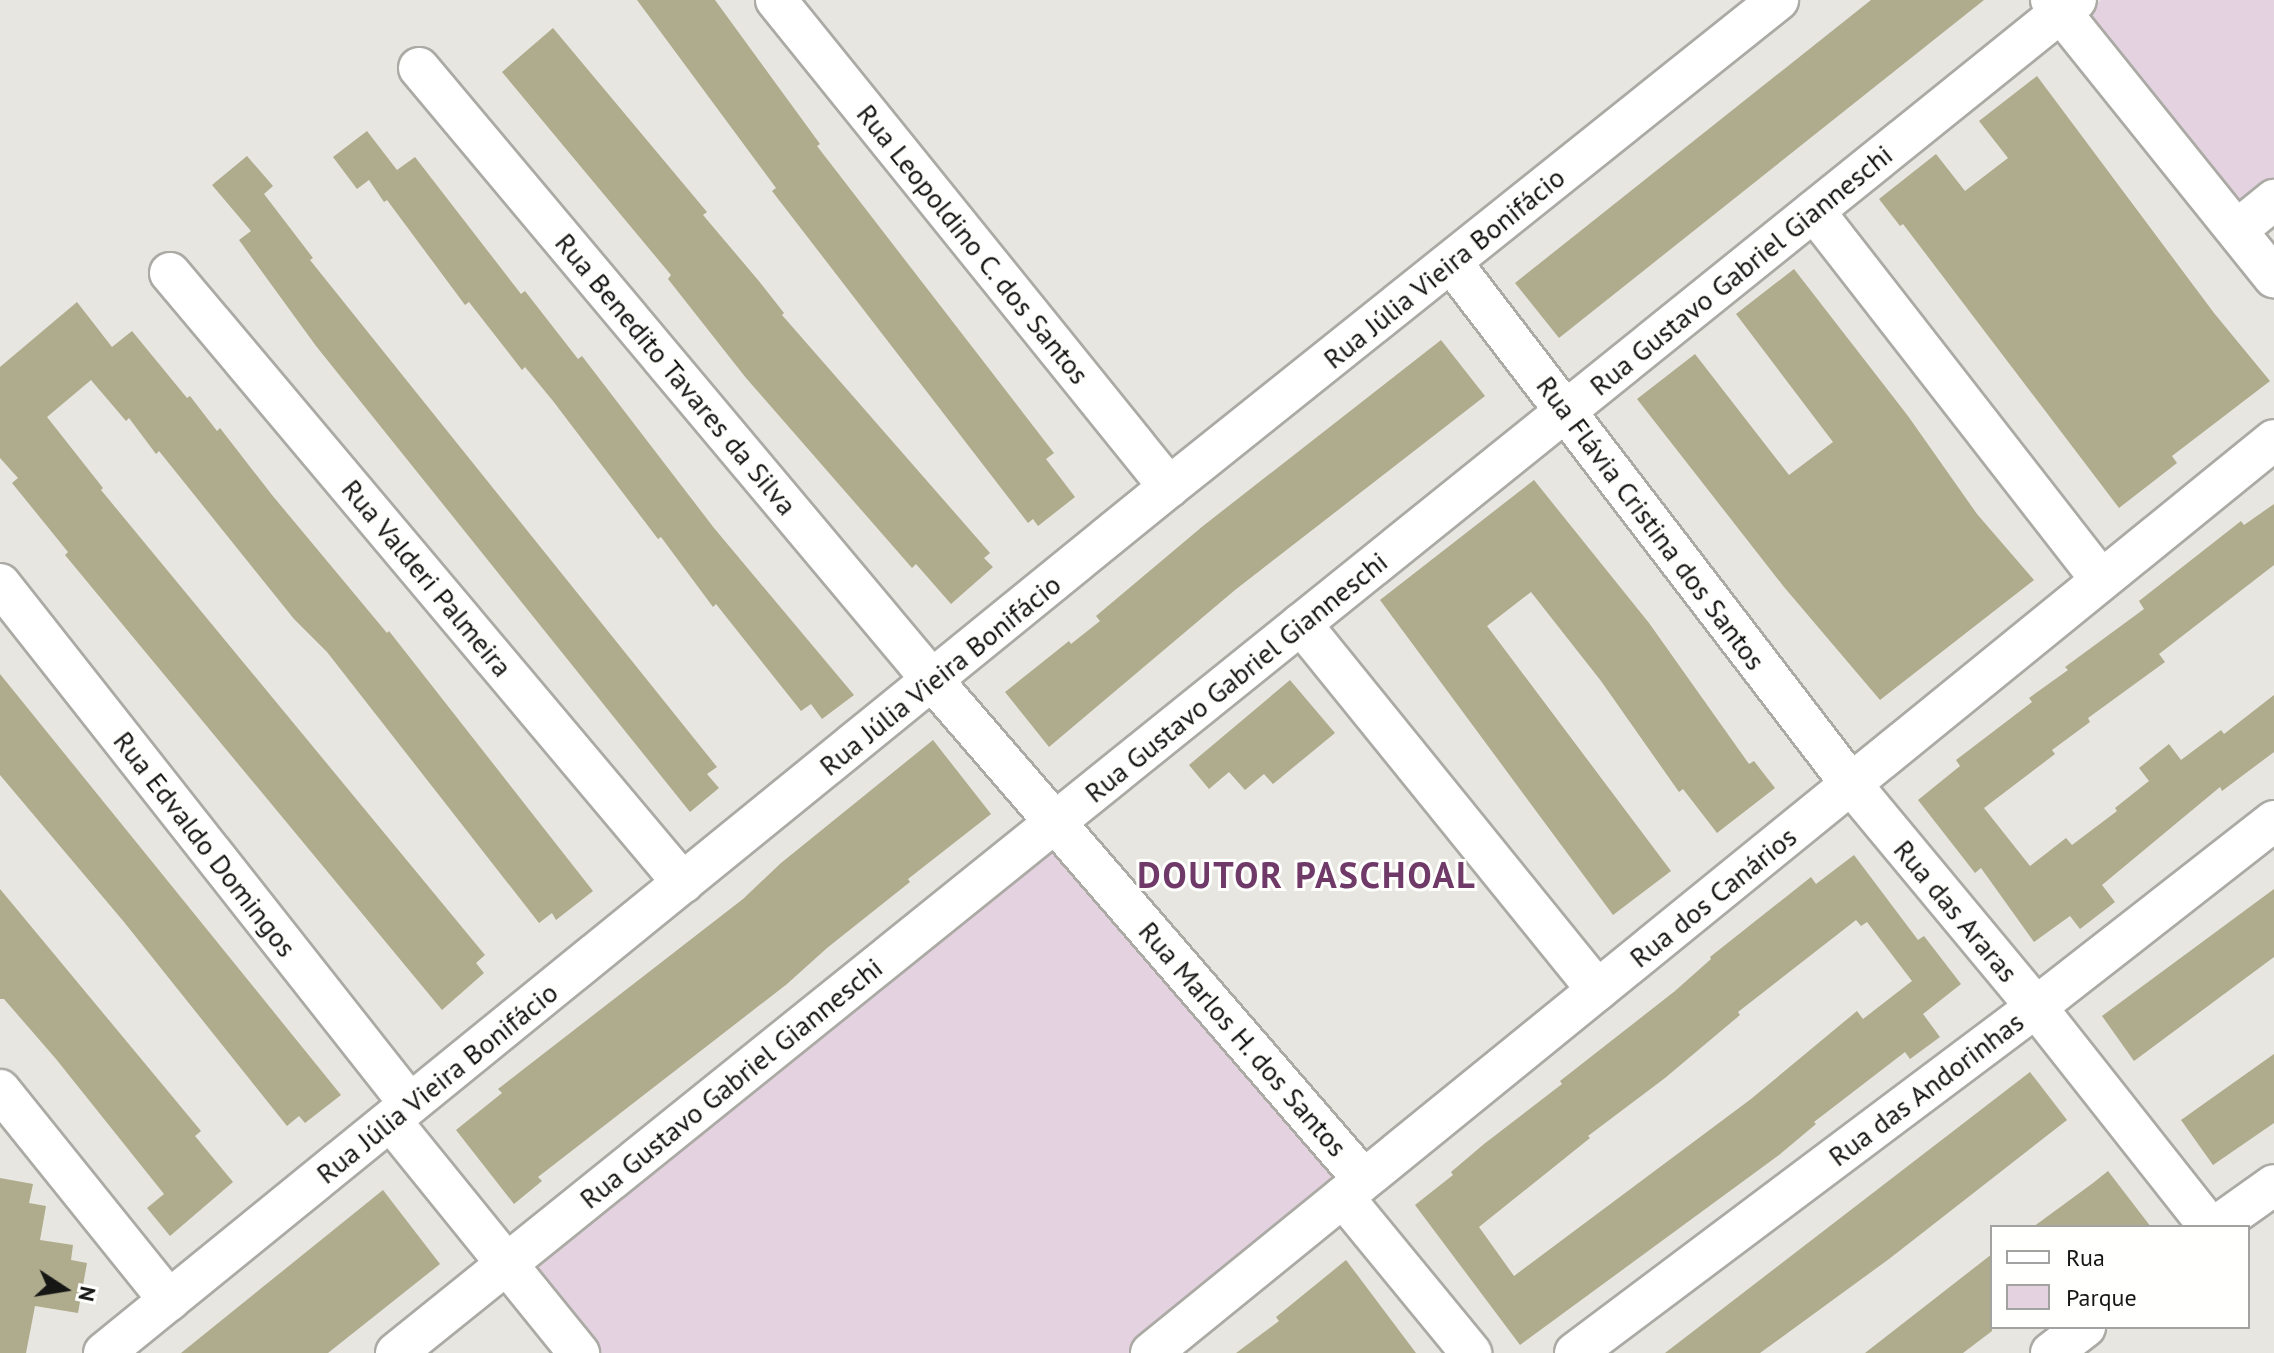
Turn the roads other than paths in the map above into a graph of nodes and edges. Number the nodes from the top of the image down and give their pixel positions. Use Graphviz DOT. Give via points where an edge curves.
graph roads {
  1 [pos="776,0"];
  2 [pos="1778,0"];
  3 [pos="2063,4"];
  4 [pos="419,68"];
  5 [pos="2274,200"];
  6 [pos="1814,211"];
  7 [pos="2237,230"];
  8 [pos="1451,262"];
  9 [pos="170,273"];
  10 [pos="2274,277"];
  11 [pos="1566,411"];
  12 [pos="2274,440"];
  13 [pos="1169,487"];
  14 [pos="2101,580"];
  15 [pos="0,584"];
  16 [pos="1301,624"];
  17 [pos="933,681"];
  18 [pos="1851,784"];
  19 [pos="2274,821"];
  20 [pos="1056,823"];
  21 [pos="683,883"];
  22 [pos="1597,990"];
  23 [pos="2036,1007"];
  24 [pos="0,1090"];
  25 [pos="401,1112"];
  26 [pos="2274,1185"];
  27 [pos="1353,1188"];
  28 [pos="2210,1225"];
  29 [pos="2215,1225"];
  30 [pos="505,1265"];
  31 [pos="169,1300"];
  32 [pos="2082,1329"];
  33 [pos="104,1353"];
  34 [pos="396,1353"];
  35 [pos="579,1353"];
  36 [pos="1151,1353"];
  37 [pos="1471,1353"];
  38 [pos="1575,1353"];
  39 [pos="2051,1353"];
  1 -- 13 [label="street, Rua Leopoldino C. dos Santos"];
  2 -- 8 [label="street, Rua Júlia Vieira Bonifácio"];
  3 -- 6 [label="street, Rua Gustavo Gabriel Gianneschi"];
  3 -- 7 [label="street"];
  4 -- 17 [label="street, Rua Benedito Tavares da Silva"];
  5 -- 7 [label="street"];
  6 -- 11 [label="street, Rua Gustavo Gabriel Gianneschi"];
  6 -- 14 [label="street"];
  7 -- 10 [label="street"];
  8 -- 11 [label="street, Rua Flávia Cristina dos Santos"];
  8 -- 13 [label="street, Rua Júlia Vieira Bonifácio"];
  9 -- 21 [label="street, Rua Valderi Palmeira"];
  11 -- 16 [label="street, Rua Gustavo Gabriel Gianneschi"];
  11 -- 18 [label="street, Rua Flávia Cristina dos Santos"];
  12 -- 14 [label="street, Rua dos Canários"];
  13 -- 17 [label="street, Rua Júlia Vieira Bonifácio"];
  14 -- 18 [label="street, Rua dos Canários"];
  15 -- 25 [label="street, Rua Edvaldo Domingos"];
  16 -- 20 [label="street, Rua Gustavo Gabriel Gianneschi"];
  16 -- 22 [label="street"];
  17 -- 20 [label="street, Rua Marlos H. dos Santos"];
  17 -- 21 [label="street, Rua Júlia Vieira Bonifácio"];
  18 -- 22 [label="street, Rua dos Canários"];
  18 -- 23 [label="street, Rua das Araras"];
  19 -- 23 [label="street, Rua das Andorinhas"];
  20 -- 27 [label="street, Rua Marlos H. dos Santos"];
  20 -- 30 [label="street, Rua Gustavo Gabriel Gianneschi"];
  21 -- 25 [label="street, Rua Júlia Vieira Bonifácio"];
  22 -- 27 [label="street, Rua dos Canários"];
  23 -- 28 [label="street, Rua das Araras"];
  23 -- 38 [label="street, Rua das Andorinhas"];
  24 -- 31 [label="street"];
  25 -- 30 [label="street, Rua Edvaldo Domingos"];
  25 -- 31 [label="street, Rua Júlia Vieira Bonifácio"];
  26 -- 29 [label="street"];
  27 -- 36 [label="street, Rua dos Canários"];
  27 -- 37 [label="street, Rua Marlos H. dos Santos"];
  30 -- 34 [label="street, Rua Gustavo Gabriel Gianneschi"];
  30 -- 35 [label="street, Rua Edvaldo Domingos"];
  31 -- 33 [label="street, Rua Júlia Vieira Bonifácio"];
  32 -- 39 [label="street"];
}
